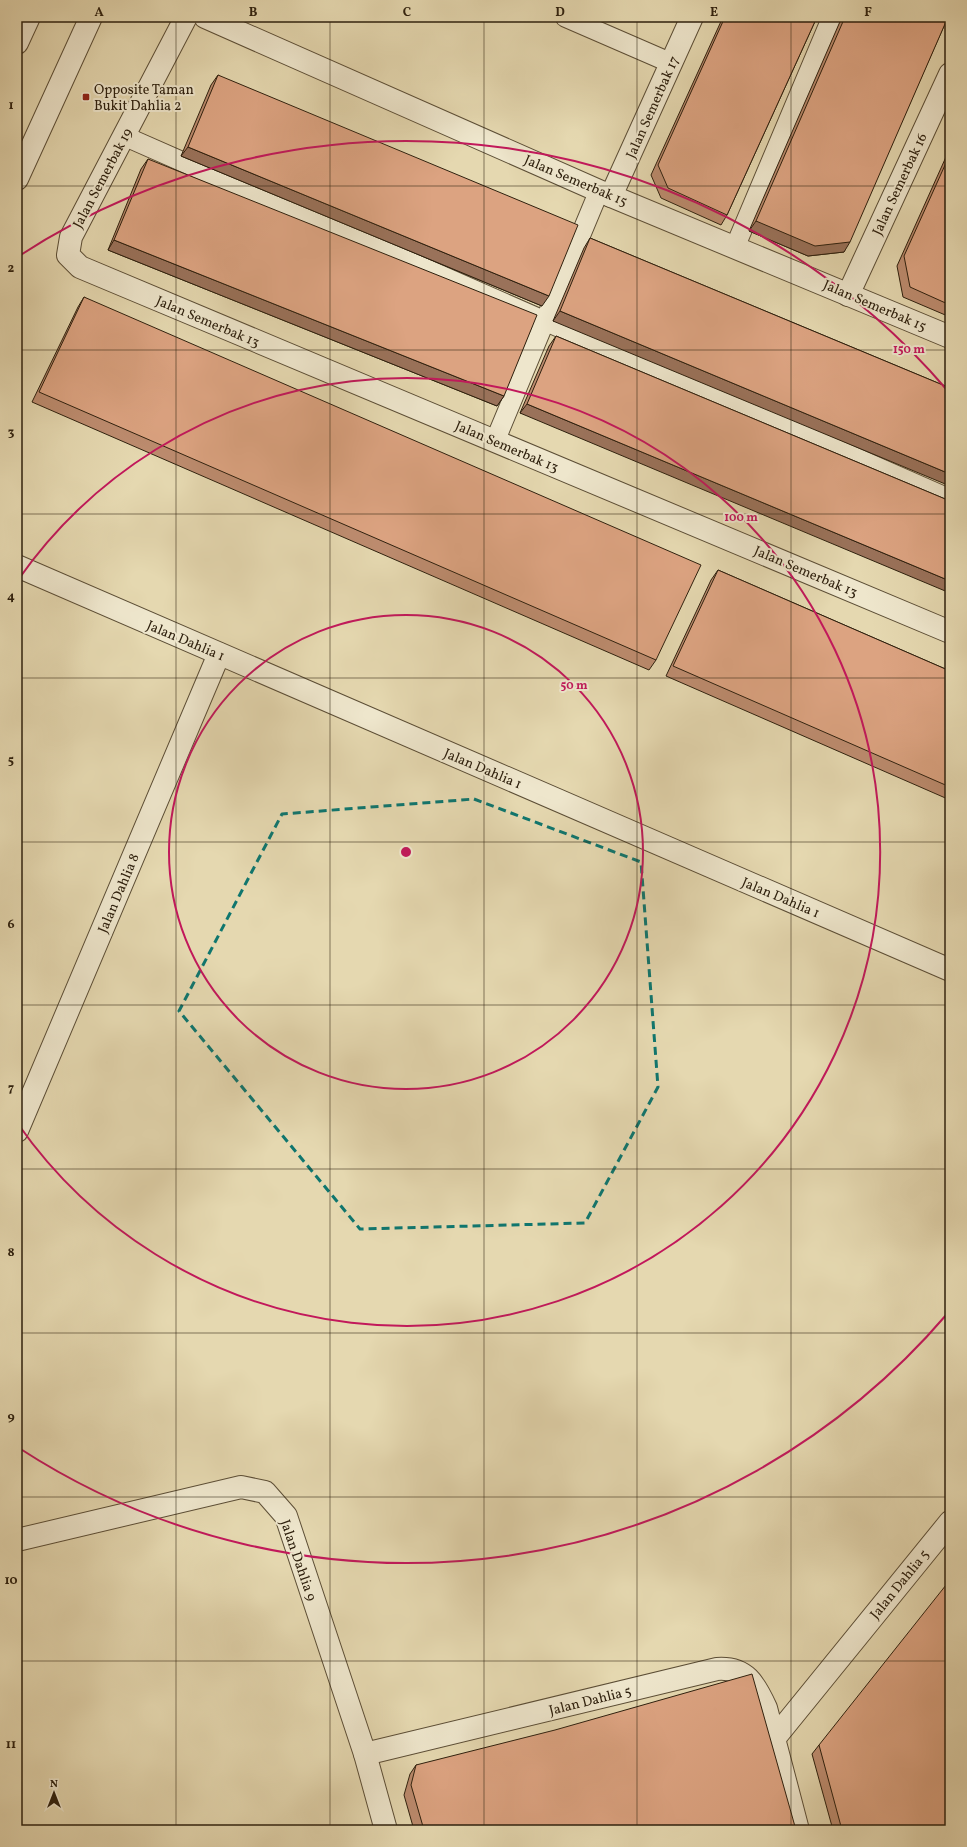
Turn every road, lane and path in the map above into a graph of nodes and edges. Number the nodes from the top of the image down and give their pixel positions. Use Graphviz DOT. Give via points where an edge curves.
graph roads {
  1 [pos="28,17"];
  2 [pos="91,17"];
  3 [pos="186,17"];
  4 [pos="205,17"];
  5 [pos="565,17"];
  6 [pos="692,17"];
  7 [pos="832,17"];
  8 [pos="17,43"];
  9 [pos="671,63"];
  10 [pos="950,74"];
  11 [pos="124,136"];
  12 [pos="17,179"];
  13 [pos="605,194"];
  14 [pos="735,247"];
  15 [pos="68,255"];
  16 [pos="848,294"];
  17 [pos="545,321"];
  18 [pos="950,337"];
  19 [pos="495,441"];
  20 [pos="950,499"];
  21 [pos="17,566"];
  22 [pos="950,632"];
  23 [pos="219,654"];
  24 [pos="950,970"];
  25 [pos="17,1131"];
  26 [pos="950,1522"];
  27 [pos="17,1540"];
  28 [pos="774,1740"];
  29 [pos="365,1754"];
  30 [pos="386,1830"];
  31 [pos="798,1830"];
  1 -- 8 [label="street"];
  2 -- 12 [label="street"];
  3 -- 11 [label="street, Jalan Semerbak 19"];
  4 -- 13 [label="street, Jalan Semerbak 15"];
  5 -- 9 [label="lane"];
  6 -- 9 [label="street, Jalan Semerbak 17"];
  7 -- 14 [label="lane"];
  9 -- 13 [label="street, Jalan Semerbak 17"];
  10 -- 16 [label="street, Jalan Semerbak 16"];
  11 -- 15 [label="street, Jalan Semerbak 19" via="71,237"];
  11 -- 17 [label="lane"];
  13 -- 14 [label="street, Jalan Semerbak 15"];
  13 -- 17 [label="lane"];
  14 -- 16 [label="street, Jalan Semerbak 15"];
  15 -- 19 [label="street, Jalan Semerbak 13" via="80,267"];
  16 -- 18 [label="street, Jalan Semerbak 15"];
  17 -- 19 [label="lane"];
  17 -- 20 [label="lane"];
  19 -- 22 [label="street, Jalan Semerbak 13"];
  21 -- 23 [label="street, Jalan Dahlia 1"];
  23 -- 24 [label="street, Jalan Dahlia 1"];
  23 -- 25 [label="street, Jalan Dahlia 8"];
  26 -- 28 [label="street, Jalan Dahlia 5"];
  27 -- 29 [label="street, Jalan Dahlia 9" via="240,1487 265,1492 286,1516"];
  28 -- 29 [label="street, Jalan Dahlia 5" via="766,1708 749,1678 734,1669 726,1668"];
  28 -- 31 [label="street, Jalan Dahlia 5"];
  29 -- 30 [label="street, Jalan Dahlia 9"];
}
